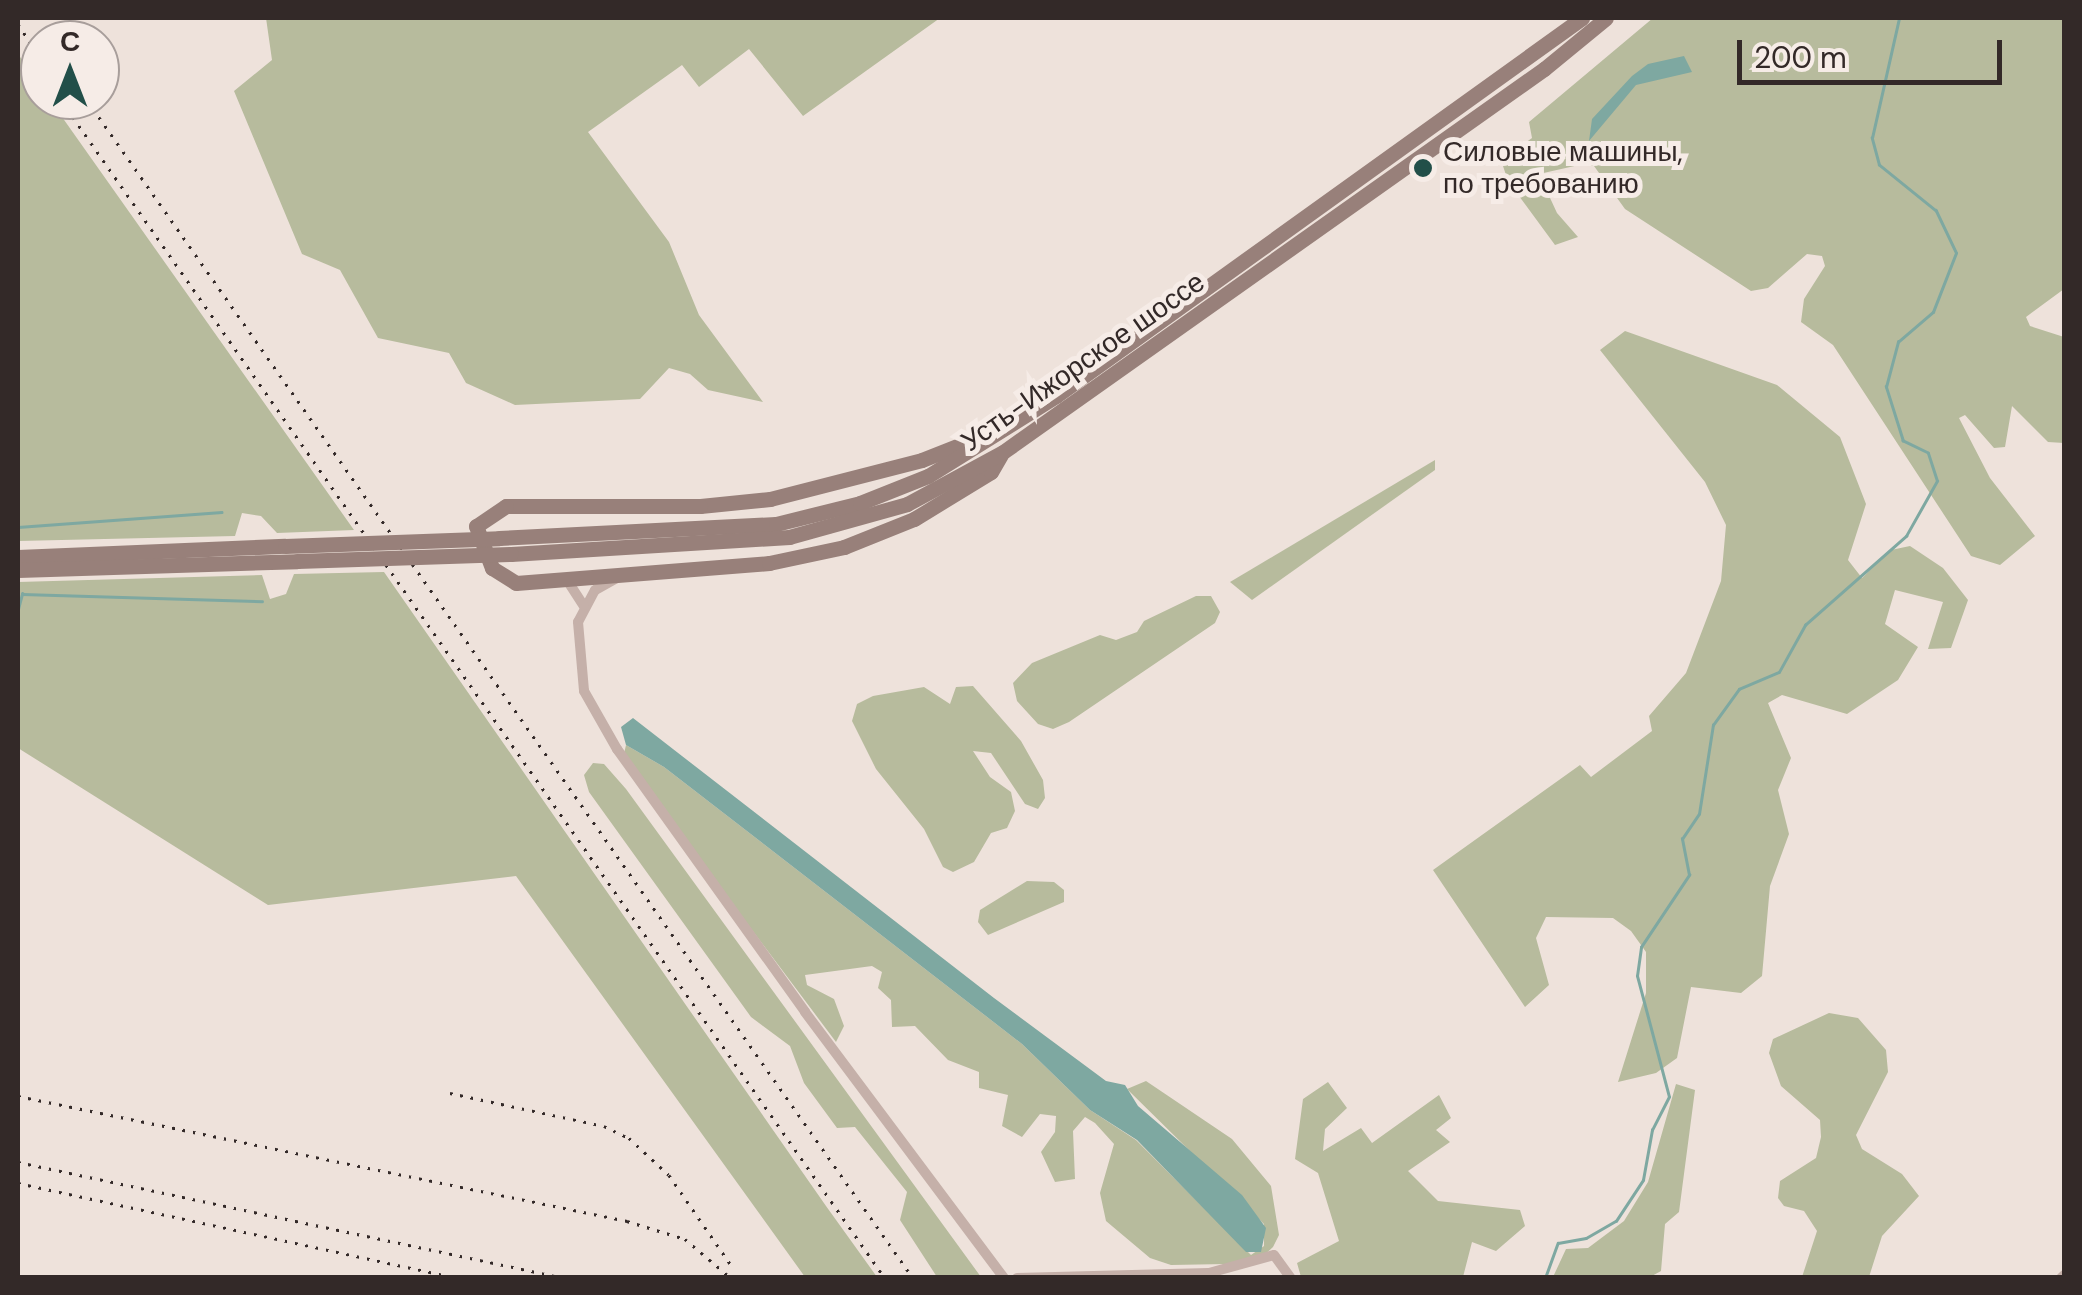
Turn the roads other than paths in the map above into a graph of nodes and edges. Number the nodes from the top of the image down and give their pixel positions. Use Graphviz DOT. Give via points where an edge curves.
graph roads {
  1 [pos="1582,18"];
  2 [pos="1606,18"];
  3 [pos="1014,424"];
  4 [pos="1003,452"];
  5 [pos="18,557"];
  6 [pos="18,570"];
  7 [pos="620,576"];
  8 [pos="567,580"];
  9 [pos="583,604"];
  10 [pos="1004,1278"];
  11 [pos="1017,1278"];
  12 [pos="1291,1278"];
  1 -- 3 [label="street, Усть-Ижорское шоссе"];
  2 -- 4 [label="street, Усть-Ижорское шоссе" via="1544,69"];
  3 -- 5 [label="street, Усть-Ижорское шоссе, bridge" via="928,476 815,516 710,530"];
  3 -- 8 [label="street" via="922,460 770,499 700,506 506,506 478,520 492,568 505,580"];
  4 -- 6 [label="street, Усть-Ижорское шоссе, bridge" via="907,504 805,534 701,546"];
  4 -- 7 [label="street" via="992,472 962,492 844,548 769,563"];
  7 -- 8 [label="street"];
  7 -- 9 [label="street"];
  8 -- 9 [label="street"];
  9 -- 10 [label="street" via="577,665 617,749"];
  11 -- 12 [label="street" via="1209,1273 1274,1255"];
}
